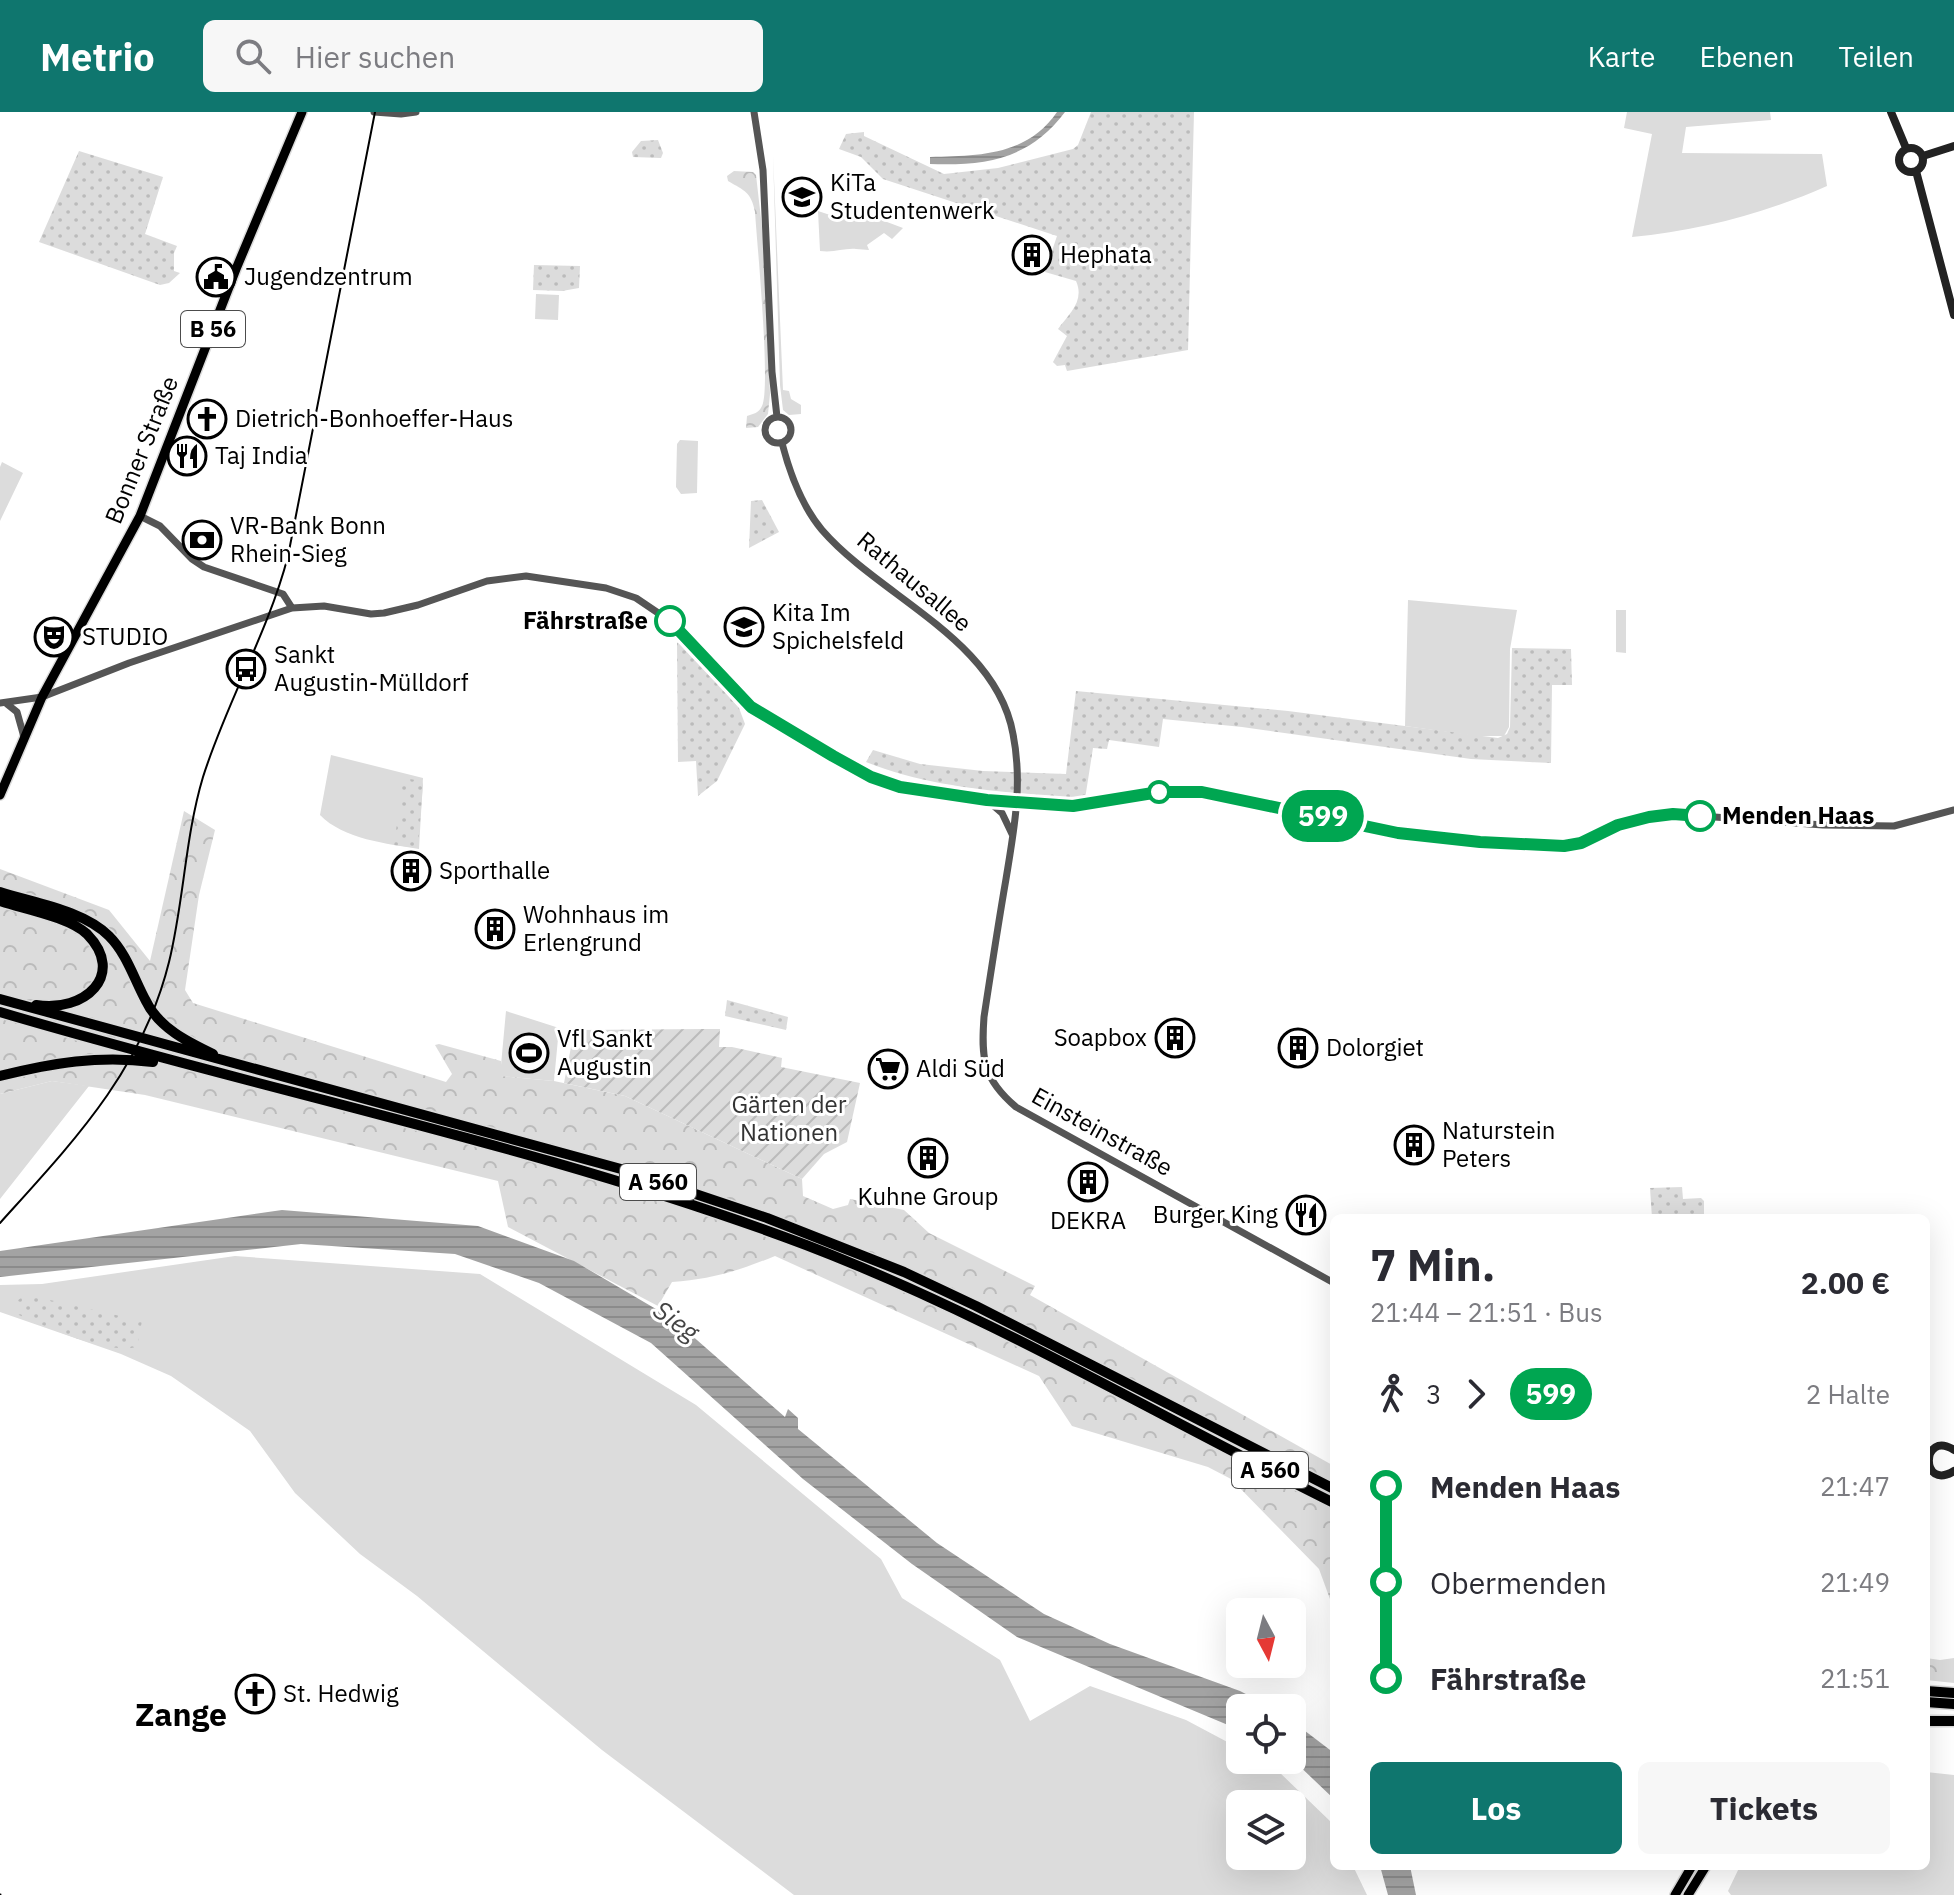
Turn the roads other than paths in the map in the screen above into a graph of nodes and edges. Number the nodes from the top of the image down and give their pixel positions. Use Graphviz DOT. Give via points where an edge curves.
graph roads {
  1 [pos="302,112"];
  2 [pos="374,112"];
  3 [pos="416,112"];
  4 [pos="754,112"];
  5 [pos="1891,112"];
  6 [pos="1954,146"];
  7 [pos="1906,148"];
  8 [pos="1923,156"];
  9 [pos="1916,171"];
  10 [pos="1954,315"];
  11 [pos="777,417"];
  12 [pos="782,443"];
  13 [pos="140,516"];
  14 [pos="292,608"];
  15 [pos="42,697"];
  16 [pos="3,703"];
  17 [pos="24,737"];
  18 [pos="0,795"];
  19 [pos="987,800"];
  20 [pos="1018,802"];
  21 [pos="1954,810"];
  22 [pos="1013,836"];
  23 [pos="0,892"];
  24 [pos="0,901"];
  25 [pos="0,998"];
  26 [pos="0,1012"];
  27 [pos="237,1065"];
  28 [pos="191,1067"];
  29 [pos="0,1076"];
  30 [pos="1330,1281"];
  31 [pos="1954,1450"];
  32 [pos="1930,1453"];
  33 [pos="1930,1467"];
  34 [pos="1954,1471"];
  35 [pos="1330,1487"];
  36 [pos="1330,1501"];
  37 [pos="1930,1691"];
  38 [pos="1954,1693"];
  39 [pos="1930,1702"];
  40 [pos="1954,1704"];
  41 [pos="1930,1721"];
  42 [pos="1954,1721"];
  43 [pos="1690,1870"];
  44 [pos="1704,1870"];
  45 [pos="1675,1895"];
  46 [pos="1688,1895"];
  1 -- 13 [label="main road, Bonner Straße / B 56"];
  2 -- 3 [label="street"];
  4 -- 11 [label="street" via="763,170"];
  5 -- 7 [label="main road"];
  6 -- 8 [label="main road"];
  7 -- 8 [label="main road"];
  7 -- 9 [label="main road" via="1899,163 1905,171"];
  8 -- 9 [label="main road"];
  9 -- 10 [label="main road"];
  11 -- 12 [label="street" via="791,425 791,434"];
  11 -- 12 [label="street" via="769,420 765,431 771,441"];
  12 -- 20 [label="street, Rathausallee" via="793,481 821,529 953,639 992,683 1013,730"];
  13 -- 14 [label="street" via="160,526 204,567 283,594"];
  13 -- 15 [label="main road, Bonner Straße / B 56"];
  14 -- 15 [label="street"];
  14 -- 19 [label="street" via="384,613 517,576 606,588 654,608 751,707 814,746 892,785"];
  15 -- 16 [label="street"];
  15 -- 17 [label="main road, Bonner Straße / B 56"];
  16 -- 17 [label="street" via="17,712"];
  17 -- 18 [label="main road, Bonner Straße / B 56"];
  19 -- 20 [label="street"];
  19 -- 22 [label="street" via="1002,813"];
  20 -- 21 [label="street" via="1073,806 1180,790 1398,833 1564,846 1633,821 1673,814 1894,826"];
  20 -- 22 [label="street, Einsteinstraße"];
  22 -- 30 [label="street, Einsteinstraße" via="982,1046 989,1077 1001,1094 1047,1126"];
  23 -- 27 [label="highway" via="81,918 108,935 157,1017 184,1039"];
  24 -- 25 [label="highway" via="84,932 102,961 95,988 73,1004 40,1006"];
  25 -- 27 [label="highway, A 560"];
  26 -- 28 [label="highway, A 560"];
  27 -- 35 [label="highway, A 560" via="607,1165 767,1218 976,1306"];
  28 -- 29 [label="highway" via="88,1059"];
  28 -- 36 [label="highway, A 560" via="589,1172 808,1246 953,1308"];
  31 -- 32 [label="main road" via="1939,1446"];
  33 -- 34 [label="main road" via="1937,1474"];
  37 -- 38 [label="highway"];
  39 -- 40 [label="highway"];
  41 -- 42 [label="highway"];
  43 -- 45 [label="main road"];
  44 -- 46 [label="main road"];
}
